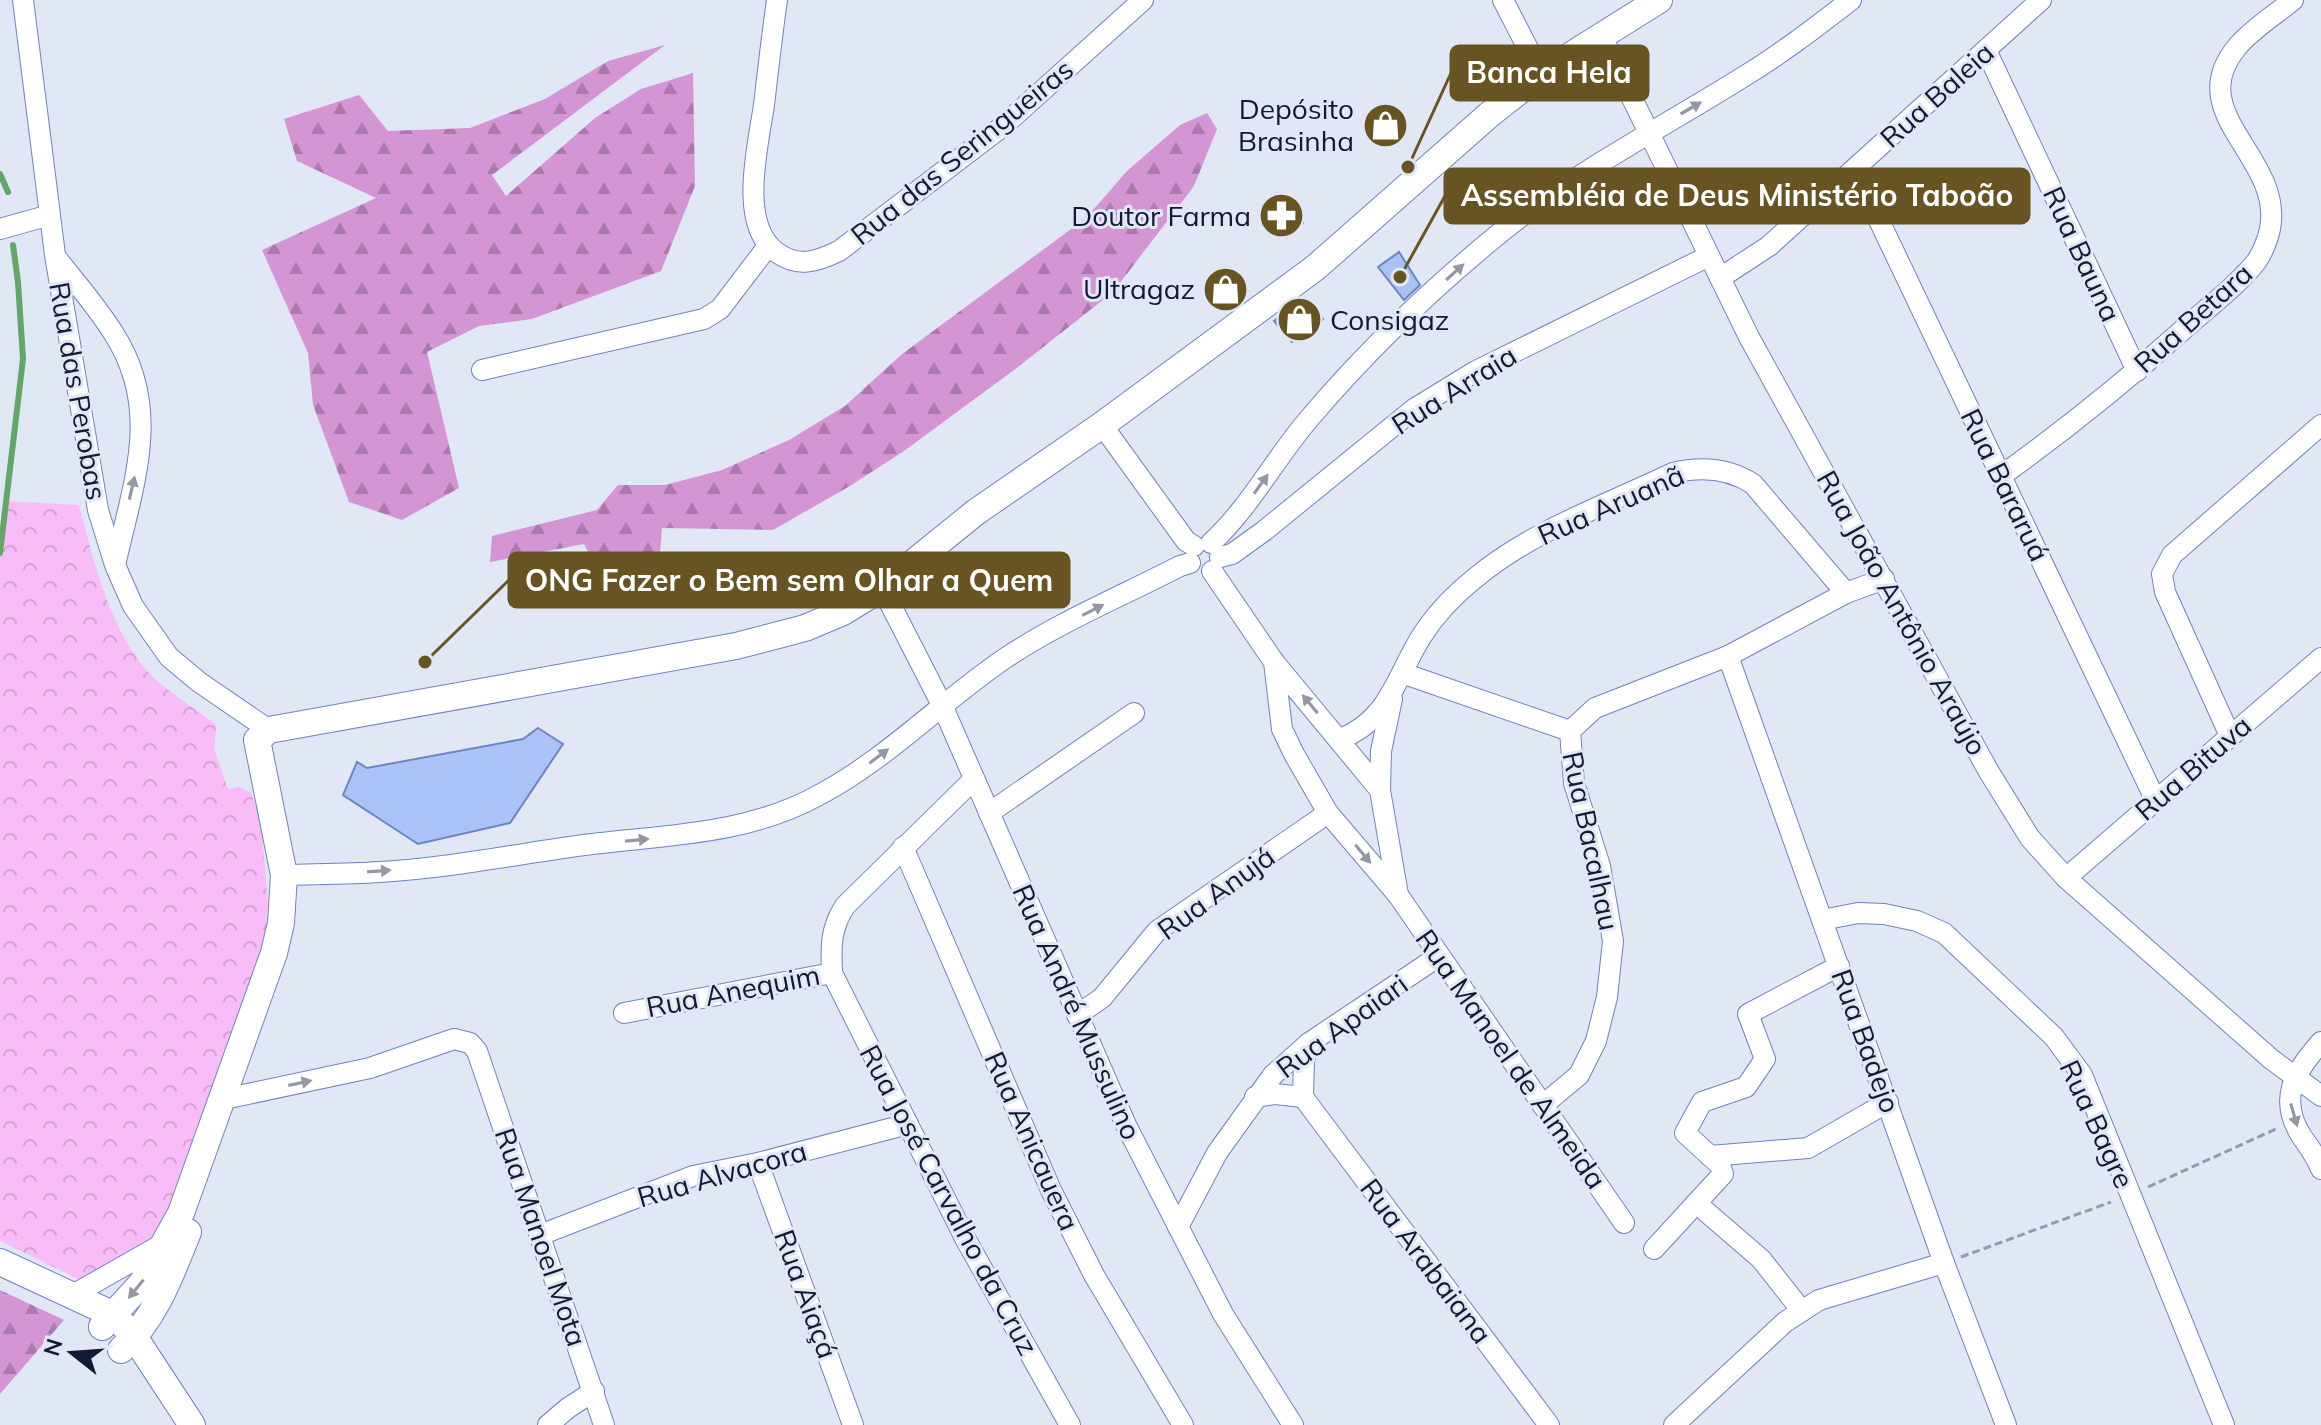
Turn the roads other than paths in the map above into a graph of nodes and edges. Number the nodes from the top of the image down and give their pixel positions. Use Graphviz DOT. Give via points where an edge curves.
graph roads {
  1 [pos="23,0"];
  2 [pos="777,0"];
  3 [pos="1143,0"];
  4 [pos="1503,0"];
  5 [pos="1659,0"];
  6 [pos="1851,0"];
  7 [pos="2041,0"];
  8 [pos="2293,0"];
  9 [pos="1602,37"];
  10 [pos="1986,50"];
  11 [pos="1541,74"];
  12 [pos="1648,133"];
  13 [pos="1855,170"];
  14 [pos="50,215"];
  15 [pos="0,229"];
  16 [pos="768,246"];
  17 [pos="55,255"];
  18 [pos="1709,256"];
  19 [pos="1720,278"];
  20 [pos="482,370"];
  21 [pos="2137,371"];
  22 [pos="1102,425"];
  23 [pos="2321,425"];
  24 [pos="2001,476"];
  25 [pos="1205,556"];
  26 [pos="115,565"];
  27 [pos="1884,579"];
  28 [pos="882,588"];
  29 [pos="1846,593"];
  30 [pos="1728,656"];
  31 [pos="1274,662"];
  32 [pos="2319,663"];
  33 [pos="1398,682"];
  34 [pos="942,705"];
  35 [pos="1134,713"];
  36 [pos="261,731"];
  37 [pos="1570,731"];
  38 [pos="2230,736"];
  39 [pos="1340,739"];
  40 [pos="974,779"];
  41 [pos="1380,790"];
  42 [pos="2155,799"];
  43 [pos="989,813"];
  44 [pos="1328,813"];
  45 [pos="903,847"];
  46 [pos="292,875"];
  47 [pos="2066,878"];
  48 [pos="1398,895"];
  49 [pos="1822,920"];
  50 [pos="1439,956"];
  51 [pos="1839,966"];
  52 [pos="832,973"];
  53 [pos="624,1013"];
  54 [pos="1077,1015"];
  55 [pos="2321,1042"];
  56 [pos="1309,1043"];
  57 [pos="2293,1077"];
  58 [pos="2321,1096"];
  59 [pos="234,1097"];
  60 [pos="1255,1097"];
  61 [pos="1303,1097"];
  62 [pos="1888,1102"];
  63 [pos="1543,1105"];
  64 [pos="908,1124"];
  65 [pos="2317,1148"];
  66 [pos="1710,1156"];
  67 [pos="758,1163"];
  68 [pos="2321,1169"];
  69 [pos="1696,1203"];
  70 [pos="1624,1223"];
  71 [pos="1178,1227"];
  72 [pos="540,1235"];
  73 [pos="166,1242"];
  74 [pos="1654,1249"];
  75 [pos="0,1262"];
  76 [pos="1944,1263"];
  77 [pos="75,1298"];
  78 [pos="1802,1311"];
  79 [pos="108,1321"];
  80 [pos="128,1344"];
  81 [pos="594,1391"];
  82 [pos="173,1425"];
  83 [pos="192,1425"];
  84 [pos="548,1425"];
  85 [pos="604,1425"];
  86 [pos="853,1425"];
  87 [pos="1070,1425"];
  88 [pos="1183,1425"];
  89 [pos="1293,1425"];
  90 [pos="1549,1425"];
  91 [pos="1674,1425"];
  92 [pos="2006,1425"];
  93 [pos="2224,1425"];
  1 -- 14 [label="street, Rua das Perobas"];
  2 -- 16 [label="street" via="753,191 757,224"];
  3 -- 16 [label="street, Rua das Seringueiras" via="1003,126 839,251 814,263 788,261"];
  4 -- 11 [label="street"];
  5 -- 9 [label="main road"];
  12 -- 6 [label="street, one-way" via="1743,77"];
  7 -- 10 [label="street, Rua Baleia"];
  8 -- 21 [label="street, Rua Betara" via="2239,45 2224,65 2218,89 2271,197 2270,230 2257,260 2234,285"];
  9 -- 11 [label="main road"];
  9 -- 12 [label="street, Rua João Antônio Araújo"];
  10 -- 13 [label="street, Rua Baleia"];
  10 -- 21 [label="street, Rua Bauna"];
  11 -- 22 [label="main road" via="1315,268"];
  12 -- 18 [label="street, Rua João Antônio Araújo"];
  25 -- 12 [label="street, one-way" via="1306,422 1387,333 1500,233"];
  13 -- 19 [label="street, Rua Baleia" via="1769,246"];
  13 -- 24 [label="street, Rua Bararuá"];
  14 -- 15 [label="street"];
  14 -- 17 [label="street, Rua das Perobas"];
  16 -- 20 [label="street" via="720,309 704,319"];
  17 -- 26 [label="street, Rua das Perobas" via="98,510"];
  26 -- 17 [label="street, one-way" via="140,456 142,416 134,375 115,335"];
  18 -- 19 [label="street, Rua João Antônio Araújo"];
  18 -- 25 [label="street, Rua Arraia" via="1476,371 1414,409 1232,554"];
  19 -- 27 [label="street, Rua João Antônio Araújo"];
  21 -- 24 [label="street, Rua Betara"];
  22 -- 25 [label="street, Rua Manoel de Almeida" via="1186,541"];
  22 -- 28 [label="main road" via="976,512"];
  23 -- 38 [label="street" via="2172,555 2162,574 2165,592"];
  24 -- 42 [label="street, Rua Bararuá"];
  25 -- 31 [label="street, Rua Manoel de Almeida"];
  34 -- 25 [label="street, Rua Arraia, one-way" via="1005,658 1064,624"];
  26 -- 36 [label="street, Rua das Perobas" via="133,606 169,657"];
  27 -- 29 [label="street, Rua Bacalhau"];
  27 -- 47 [label="street, Rua João Antônio Araújo" via="1989,772 2030,838"];
  28 -- 34 [label="street, Rua André Mussulino"];
  28 -- 36 [label="main road" via="805,628 736,646"];
  29 -- 30 [label="street, Rua Bacalhau"];
  29 -- 33 [label="street, Rua Aruanã" via="1753,484 1739,475 1695,468 1673,473 1517,547 1441,610"];
  30 -- 37 [label="street, Rua Bacalhau" via="1595,708"];
  30 -- 49 [label="street, Rua Badejo"];
  39 -- 31 [label="street, Rua Manoel de Almeida, one-way"];
  31 -- 44 [label="street, Rua Manoel de Almeida" via="1282,729"];
  32 -- 38 [label="street, Rua Bituva"];
  33 -- 37 [label="street"];
  33 -- 39 [label="street, Rua Aruanã" via="1367,726"];
  33 -- 41 [label="street, Rua Aruanã" via="1381,751"];
  34 -- 40 [label="street, Rua André Mussulino"];
  46 -- 34 [label="street, Rua Arraia, one-way" via="382,872 669,837 770,817 819,796 875,760"];
  35 -- 43 [label="street"];
  36 -- 46 [label="main road"];
  37 -- 63 [label="street, Rua Bacalhau" via="1574,783 1600,866 1613,941 1596,1041 1579,1075"];
  38 -- 42 [label="street, Rua Bituva"];
  39 -- 41 [label="street, Rua Manoel de Almeida"];
  40 -- 43 [label="street, Rua André Mussulino"];
  40 -- 45 [label="street, Rua Anequim"];
  41 -- 48 [label="street, Rua Manoel de Almeida"];
  42 -- 47 [label="street, Rua Bituva"];
  43 -- 54 [label="street, Rua André Mussulino"];
  44 -- 48 [label="street, Rua Manoel de Almeida, one-way"];
  44 -- 54 [label="street, Rua Anujá" via="1157,931 1102,998"];
  45 -- 52 [label="street, Rua Anequim" via="836,920"];
  45 -- 88 [label="street, Rua Anicauera" via="1051,1190 1094,1275"];
  46 -- 59 [label="main road"];
  47 -- 57 [label="street, Rua João Antônio Araújo"];
  48 -- 50 [label="street, Rua Manoel de Almeida"];
  49 -- 51 [label="street, Rua Badejo"];
  49 -- 93 [label="street, Rua Bagre" via="1884,914 1944,933 2054,1037 2082,1075"];
  50 -- 56 [label="street, Rua Apaiari"];
  50 -- 63 [label="street, Rua Manoel de Almeida"];
  51 -- 62 [label="street, Rua Badejo"];
  51 -- 66 [label="street" via="1748,1014 1765,1059 1746,1087 1702,1102 1685,1133"];
  52 -- 53 [label="street, Rua Anequim"];
  52 -- 64 [label="street, Rua José Carvalho da Cruz"];
  54 -- 71 [label="street, Rua André Mussulino"];
  55 -- 57 [label="street"];
  56 -- 60 [label="street, Rua Apaiari"];
  56 -- 61 [label="street"];
  57 -- 58 [label="street, Rua João Antônio Araújo"];
  57 -- 65 [label="street, one-way" via="2294,1121"];
  59 -- 72 [label="street, Rua Manoel Mota, one-way" via="370,1068 454,1039 470,1043"];
  59 -- 73 [label="main road"];
  59 -- 80 [label="main road" via="172,1273"];
  60 -- 61 [label="street"];
  60 -- 71 [label="street, Rua Apaiari" via="1217,1153"];
  61 -- 90 [label="street, Rua Arabaiana"];
  62 -- 66 [label="street" via="1808,1148"];
  62 -- 76 [label="street, Rua Badejo"];
  63 -- 70 [label="street, Rua Manoel de Almeida"];
  64 -- 67 [label="street, Rua Alvacora"];
  64 -- 87 [label="street, Rua José Carvalho da Cruz"];
  65 -- 68 [label="street"];
  66 -- 69 [label="street" via="1723,1174"];
  67 -- 72 [label="street, Rua Alvacora" via="693,1176"];
  67 -- 86 [label="street, Rua Aiaçá"];
  69 -- 74 [label="street"];
  69 -- 78 [label="street" via="1761,1259"];
  71 -- 89 [label="street, Rua André Mussulino" via="1223,1314"];
  72 -- 81 [label="street, Rua Manoel Mota"];
  73 -- 77 [label="street"];
  73 -- 79 [label="main road, one-way" via="142,1283"];
  75 -- 77 [label="main road"];
  76 -- 78 [label="street" via="1857,1287"];
  76 -- 92 [label="street, Rua Badejo"];
  77 -- 79 [label="main road"];
  78 -- 91 [label="street"];
  79 -- 80 [label="main road"];
  80 -- 82 [label="main road"];
  80 -- 83 [label="main road"];
  81 -- 84 [label="street"];
  81 -- 85 [label="street, Rua Manoel Mota"];
}
